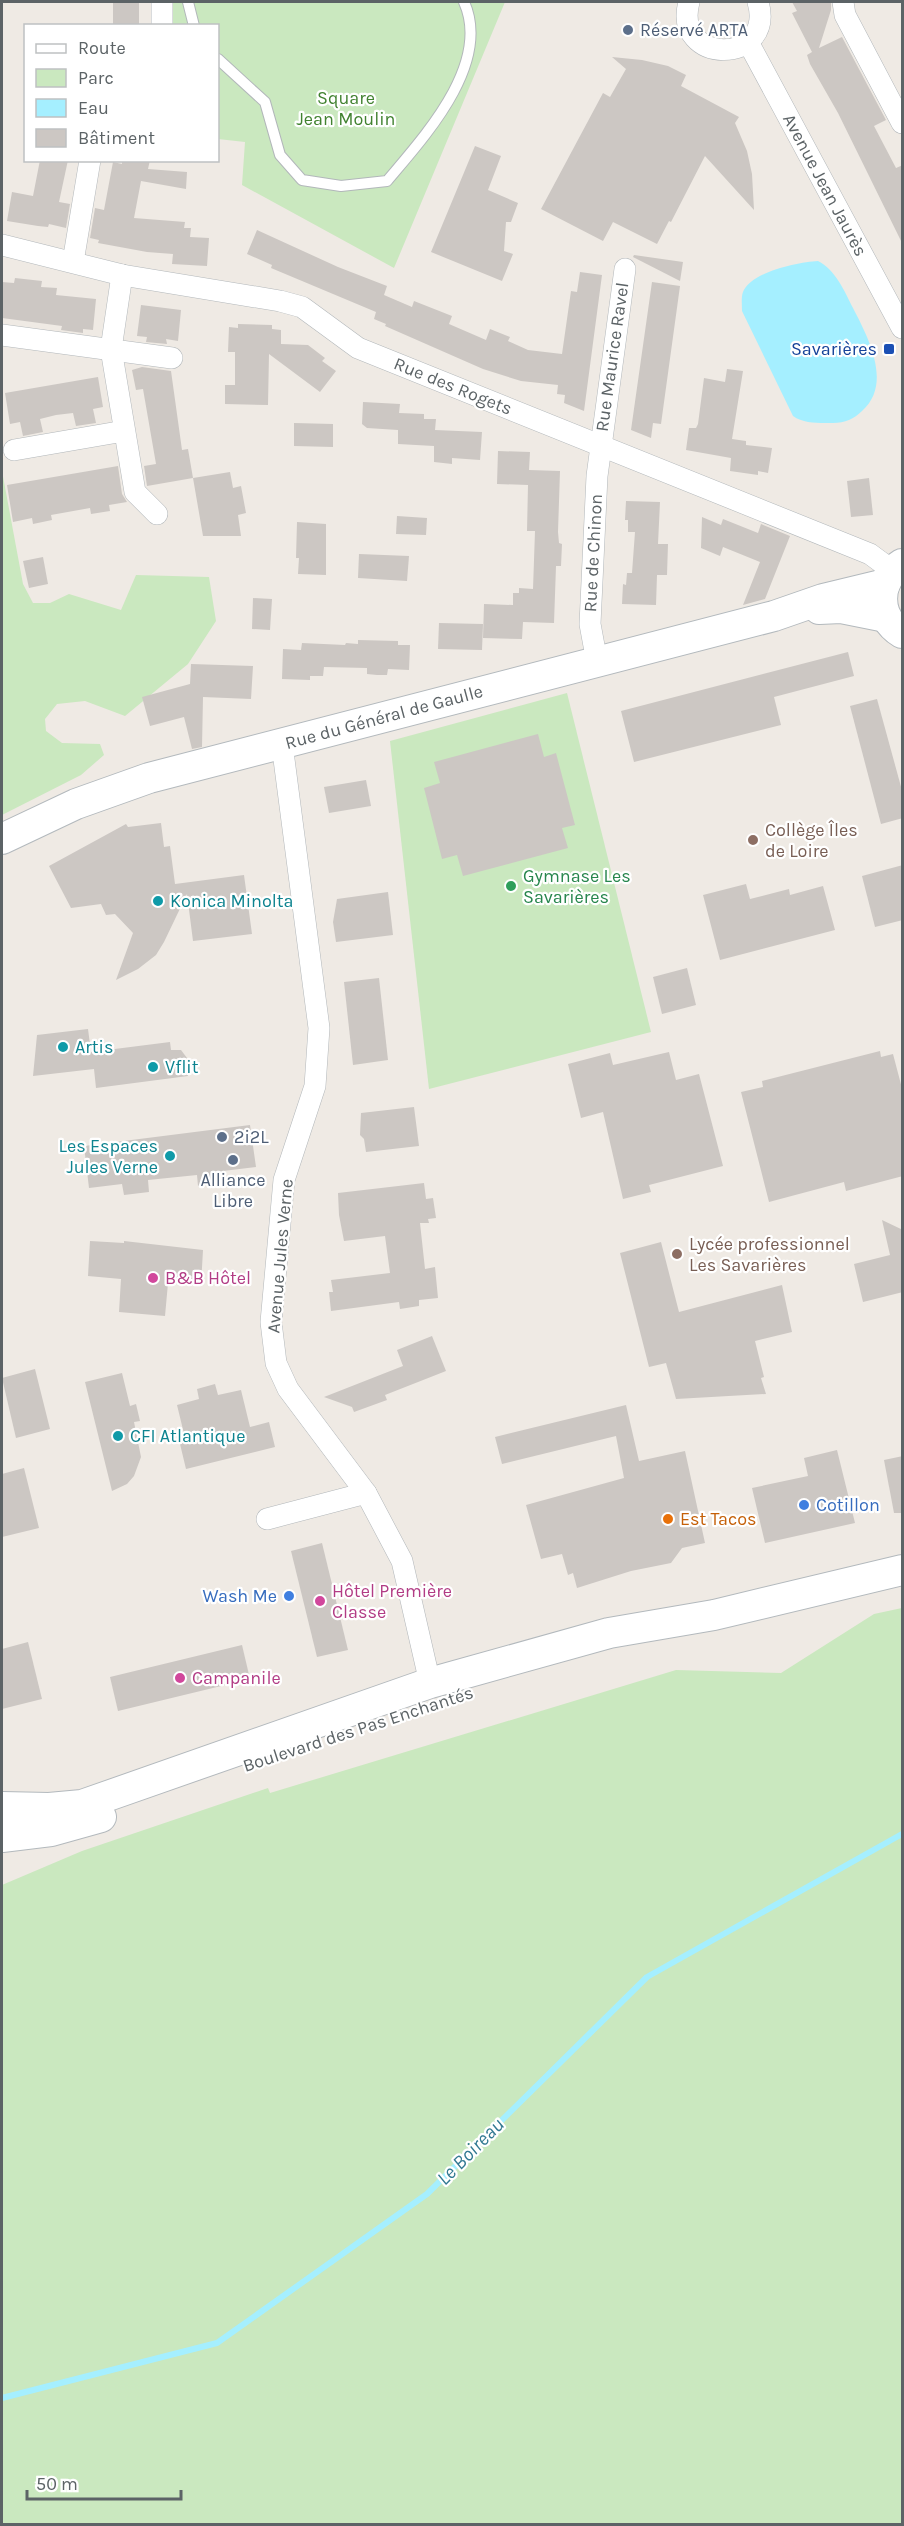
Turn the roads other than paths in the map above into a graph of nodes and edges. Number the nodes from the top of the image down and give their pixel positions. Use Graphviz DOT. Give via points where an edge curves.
graph roads {
  1 [pos="162,2"];
  2 [pos="188,2"];
  3 [pos="464,2"];
  4 [pos="689,2"];
  5 [pos="758,2"];
  6 [pos="843,2"];
  7 [pos="162,24"];
  8 [pos="194,24"];
  9 [pos="748,42"];
  10 [pos="219,60"];
  11 [pos="903,123"];
  12 [pos="90,162"];
  13 [pos="2,245"];
  14 [pos="73,262"];
  15 [pos="625,269"];
  16 [pos="122,275"];
  17 [pos="902,323"];
  18 [pos="2,335"];
  19 [pos="111,349"];
  20 [pos="171,358"];
  21 [pos="124,431"];
  22 [pos="600,444"];
  23 [pos="14,450"];
  24 [pos="157,514"];
  25 [pos="894,573"];
  26 [pos="774,616"];
  27 [pos="898,629"];
  28 [pos="597,662"];
  29 [pos="282,744"];
  30 [pos="14,833"];
  31 [pos="366,1493"];
  32 [pos="267,1519"];
  33 [pos="903,1570"];
  34 [pos="714,1615"];
  35 [pos="430,1683"];
  36 [pos="2,1807"];
  37 [pos="2,1837"];
  1 -- 7 [label="street"];
  2 -- 8 [label="lane"];
  3 -- 10 [label="lane" via="470,14 471,39 451,99 387,181 341,186 302,180 280,155 265,102"];
  4 -- 9 [label="street" via="689,25 704,45 724,51"];
  5 -- 9 [label="street" via="759,26"];
  6 -- 11 [label="street" via="845,15"];
  9 -- 17 [label="street, Avenue Jean Jaurès"];
  12 -- 14 [label="street"];
  13 -- 14 [label="street, Rue des Rogets"];
  14 -- 16 [label="street, Rue des Rogets"];
  15 -- 22 [label="street, Rue Maurice Ravel"];
  16 -- 19 [label="street"];
  16 -- 22 [label="street, Rue des Rogets" via="302,307 358,348"];
  18 -- 19 [label="street"];
  19 -- 20 [label="street"];
  19 -- 21 [label="street"];
  21 -- 23 [label="street"];
  21 -- 24 [label="street" via="135,492"];
  22 -- 25 [label="street, Rue des Rogets" via="870,554"];
  22 -- 28 [label="street, Rue de Chinon" via="590,624"];
  25 -- 26 [label="main road, Rue du Général de Gaulle"];
  25 -- 27 [label="main road" via="882,598"];
  26 -- 27 [label="main road, Rue du Général de Gaulle" via="841,608"];
  26 -- 28 [label="main road, Rue du Général de Gaulle"];
  28 -- 29 [label="main road, Rue du Général de Gaulle"];
  29 -- 30 [label="main road, Rue du Général de Gaulle" via="116,788"];
  29 -- 31 [label="street, Avenue Jules Verne" via="320,1028 315,1086 284,1180 271,1322 274,1354 288,1389"];
  31 -- 32 [label="street"];
  31 -- 35 [label="street, Avenue Jules Verne" via="402,1560"];
  33 -- 34 [label="main road, Boulevard des Pas Enchantés"];
  34 -- 35 [label="main road, Boulevard des Pas Enchantés" via="609,1633"];
  34 -- 37 [label="main road, Boulevard des Pas Enchantés" via="613,1650 405,1710 85,1822"];
  35 -- 36 [label="main road, Boulevard des Pas Enchantés" via="82,1805"];
}
